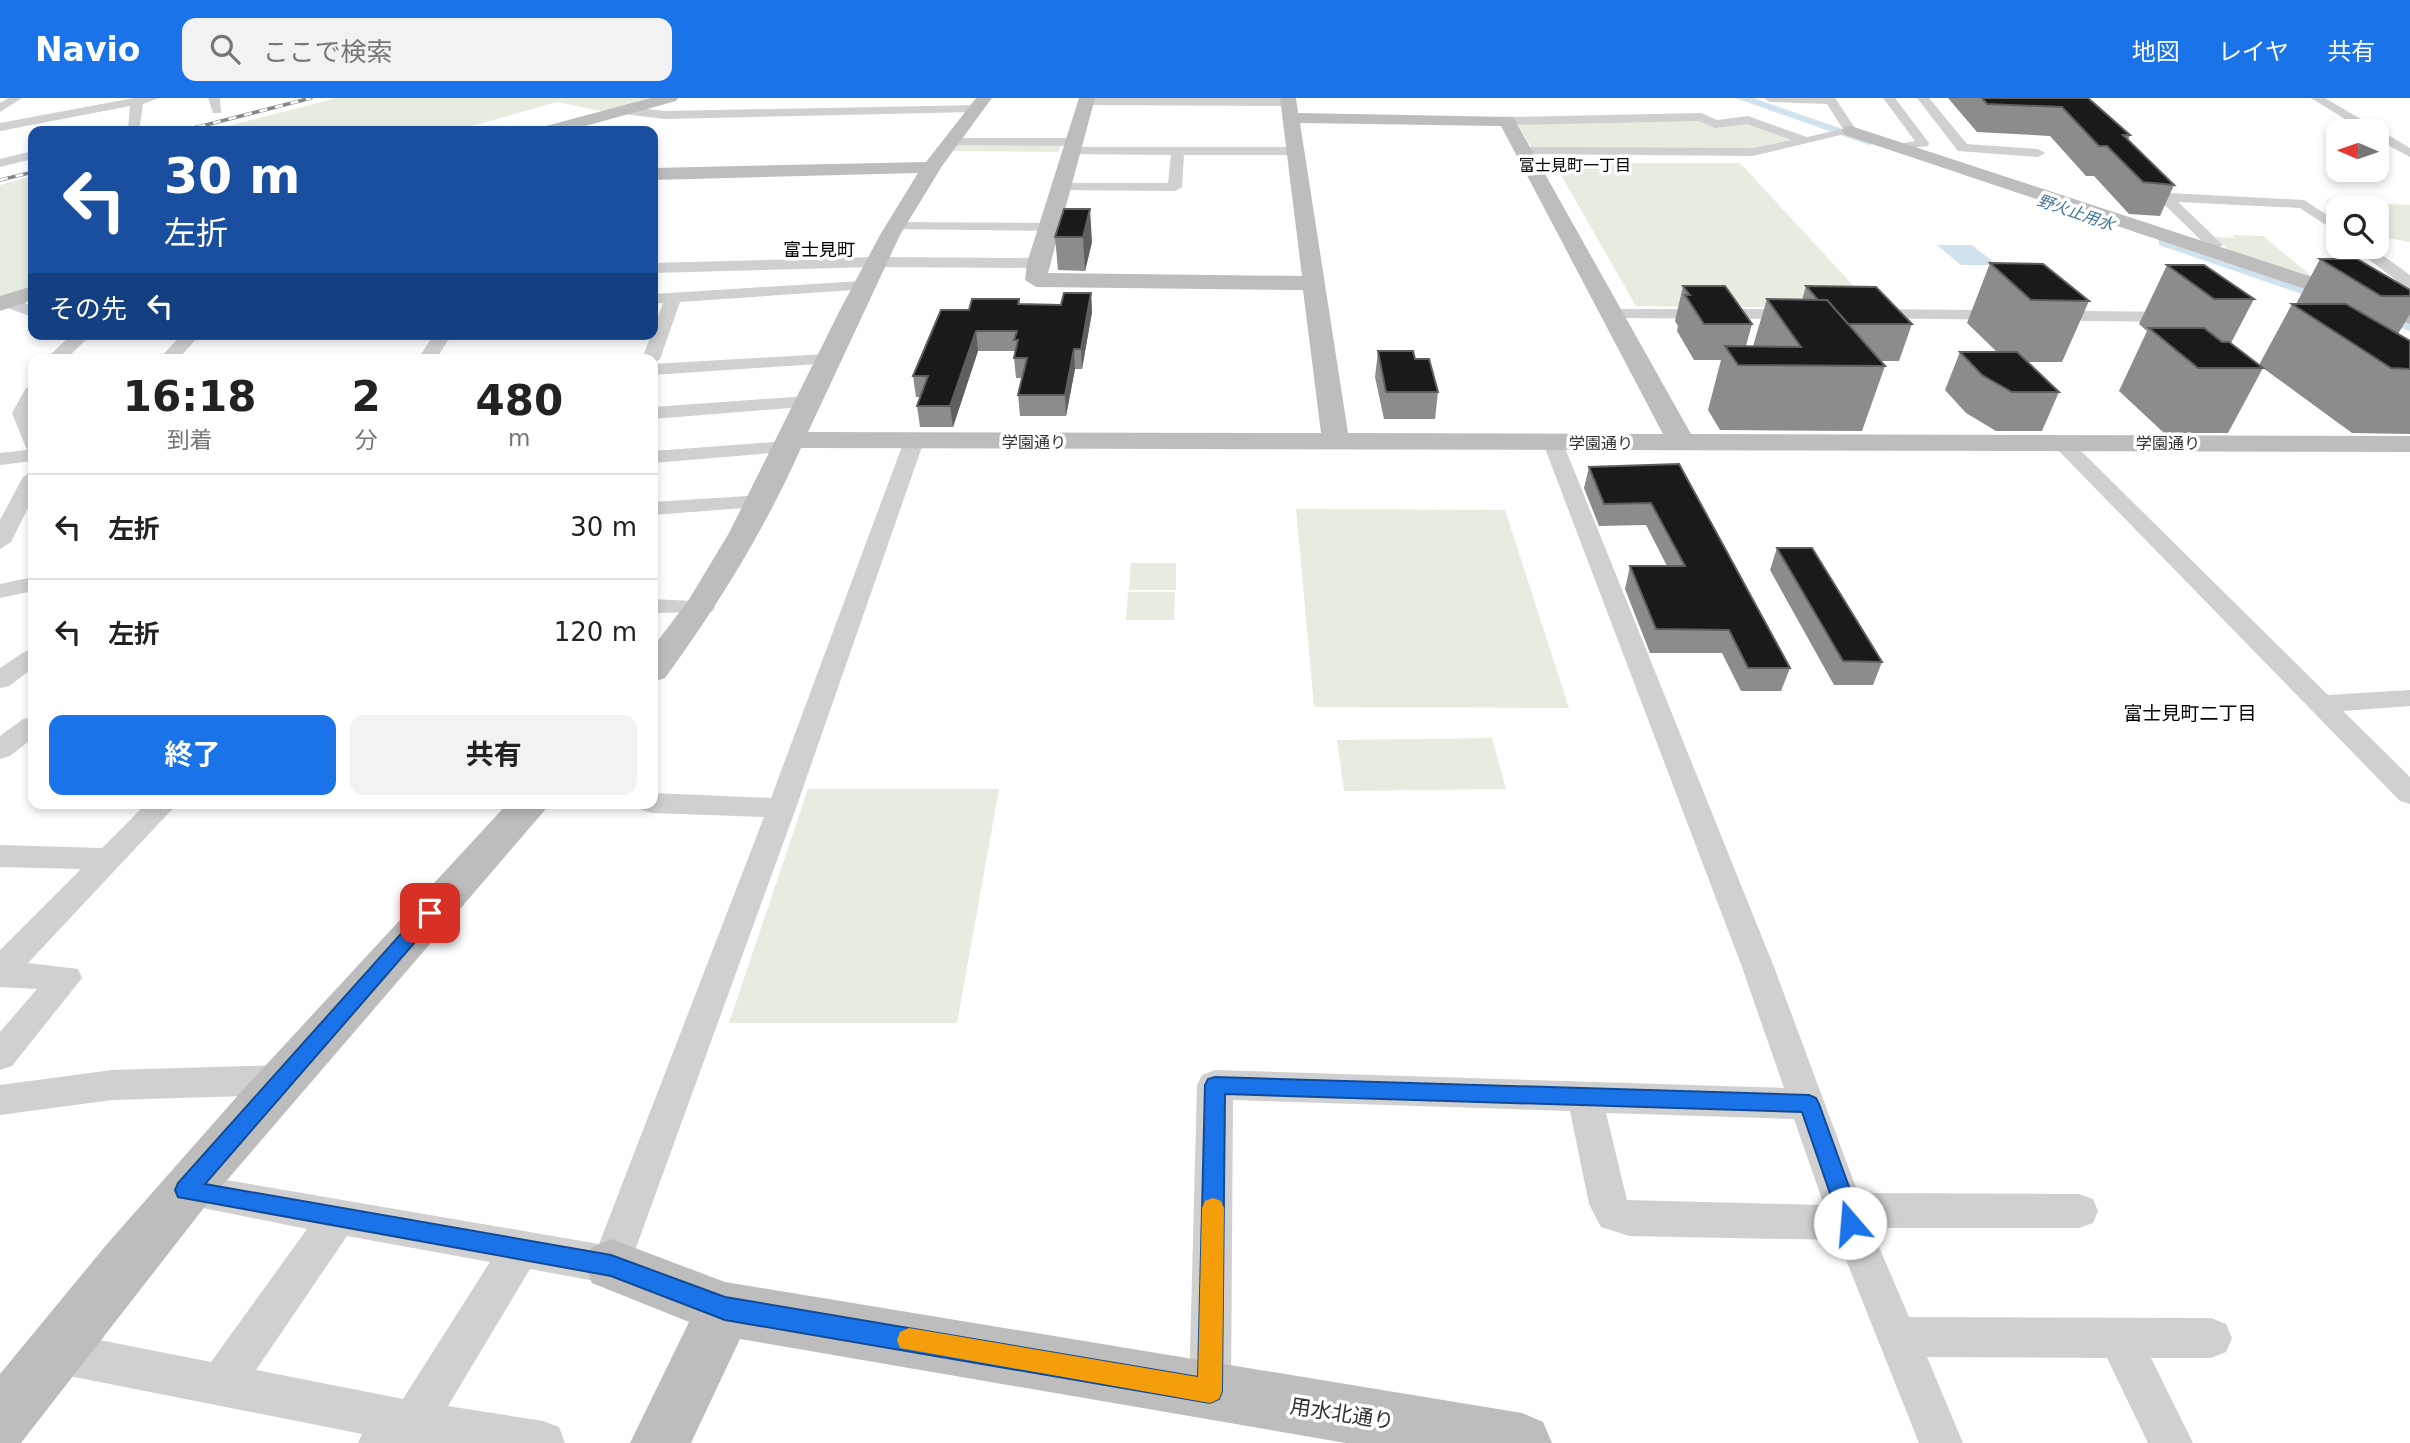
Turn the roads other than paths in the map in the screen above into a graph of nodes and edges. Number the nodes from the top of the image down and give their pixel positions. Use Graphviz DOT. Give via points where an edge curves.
graph roads {
  1 [pos="16,98"];
  2 [pos="153,98"];
  3 [pos="670,98"];
  4 [pos="740,98"];
  5 [pos="788,98"];
  6 [pos="1770,98"];
  7 [pos="1889,98"];
  8 [pos="1923,98"];
  9 [pos="2317,98"];
  10 [pos="1086,100"];
  11 [pos="1830,100"];
  12 [pos="137,101"];
  13 [pos="979,103"];
  14 [pos="836,104"];
  15 [pos="881,104"];
  16 [pos="1289,106"];
  17 [pos="0,108"];
  18 [pos="78,110"];
  19 [pos="623,110"];
  20 [pos="785,112"];
  21 [pos="732,113"];
  22 [pos="2353,119"];
  23 [pos="1507,121"];
  24 [pos="72,126"];
  25 [pos="134,126"];
  26 [pos="566,126"];
  27 [pos="0,127"];
  28 [pos="1848,133"];
  29 [pos="2389,140"];
  30 [pos="949,142"];
  31 [pos="1810,142"];
  32 [pos="1072,146"];
  33 [pos="1902,147"];
  34 [pos="1523,150"];
  35 [pos="1178,151"];
  36 [pos="1295,151"];
  37 [pos="2038,153"];
  38 [pos="2410,153"];
  39 [pos="28,156"];
  40 [pos="0,163"];
  41 [pos="2133,166"];
  42 [pos="933,167"];
  43 [pos="658,174"];
  44 [pos="1061,187"];
  45 [pos="2166,197"];
  46 [pos="2326,220"];
  47 [pos="895,226"];
  48 [pos="1049,227"];
  49 [pos="2206,248"];
  50 [pos="2376,259"];
  51 [pos="874,262"];
  52 [pos="1038,263"];
  53 [pos="658,268"];
  54 [pos="1315,283"];
  55 [pos="2410,285"];
  56 [pos="862,286"];
  57 [pos="2335,292"];
  58 [pos="28,295"];
  59 [pos="673,298"];
  60 [pos="658,299"];
  61 [pos="4,303"];
  62 [pos="28,310"];
  63 [pos="1613,314"];
  64 [pos="1824,314"];
  65 [pos="1851,314"];
  66 [pos="2199,317"];
  67 [pos="2410,317"];
  68 [pos="658,338"];
  69 [pos="76,340"];
  70 [pos="186,340"];
  71 [pos="61,354"];
  72 [pos="173,354"];
  73 [pos="827,359"];
  74 [pos="658,370"];
  75 [pos="808,402"];
  76 [pos="27,412"];
  77 [pos="658,413"];
  78 [pos="0,416"];
  79 [pos="914,441"];
  80 [pos="791,443"];
  81 [pos="1336,443"];
  82 [pos="1553,443"];
  83 [pos="1682,443"];
  84 [pos="2062,443"];
  85 [pos="2410,444"];
  86 [pos="28,456"];
  87 [pos="658,456"];
  88 [pos="0,459"];
  89 [pos="28,486"];
  90 [pos="762,501"];
  91 [pos="18,503"];
  92 [pos="658,509"];
  93 [pos="0,542"];
  94 [pos="28,585"];
  95 [pos="0,591"];
  96 [pos="658,606"];
  97 [pos="703,607"];
  98 [pos="28,660"];
  99 [pos="658,665"];
  100 [pos="0,680"];
  101 [pos="2410,698"];
  102 [pos="2320,705"];
  103 [pos="28,729"];
  104 [pos="0,752"];
  105 [pos="28,755"];
  106 [pos="2410,794"];
  107 [pos="658,803"];
  108 [pos="782,808"];
  109 [pos="158,809"];
  110 [pos="525,809"];
  111 [pos="0,856"];
  112 [pos="109,859"];
  113 [pos="0,973"];
  114 [pos="0,1056"];
  115 [pos="283,1080"];
  116 [pos="1586,1098"];
  117 [pos="0,1100"];
  118 [pos="1809,1104"];
  119 [pos="186,1190"];
  120 [pos="2079,1211"];
  121 [pos="339,1216"];
  122 [pos="1848,1217"];
  123 [pos="520,1249"];
  124 [pos="611,1265"];
  125 [pos="725,1309"];
  126 [pos="1898,1337"];
  127 [pos="2118,1338"];
  128 [pos="2211,1338"];
  129 [pos="54,1352"];
  130 [pos="220,1386"];
  131 [pos="1227,1394"];
  132 [pos="0,1422"];
  133 [pos="396,1428"];
  134 [pos="543,1443"];
  135 [pos="660,1443"];
  136 [pos="1522,1443"];
  137 [pos="1941,1443"];
  138 [pos="2171,1443"];
  1 -- 17 [label="street"];
  2 -- 12 [label="street"];
  3 -- 19 [label="street"];
  4 -- 21 [label="street"];
  5 -- 20 [label="street"];
  6 -- 11 [label="street"];
  7 -- 33 [label="street" via="1923,143"];
  8 -- 37 [label="street" via="1963,148"];
  9 -- 22 [label="street"];
  10 -- 16 [label="street"];
  10 -- 32 [label="street"];
  11 -- 28 [label="street"];
  12 -- 18 [label="street"];
  12 -- 25 [label="street"];
  13 -- 15 [label="street"];
  13 -- 30 [label="street"];
  14 -- 15 [label="street"];
  14 -- 20 [label="street"];
  16 -- 23 [label="street"];
  16 -- 36 [label="street"];
  18 -- 24 [label="street"];
  18 -- 27 [label="street"];
  19 -- 21 [label="street" via="665,115"];
  19 -- 26 [label="street"];
  20 -- 21 [label="street"];
  23 -- 31 [label="street" via="1701,117 1715,124 1748,120"];
  23 -- 34 [label="street"];
  28 -- 31 [label="street"];
  28 -- 33 [label="street"];
  29 -- 38 [label="street"];
  30 -- 32 [label="street"];
  30 -- 42 [label="street"];
  31 -- 34 [label="street" via="1753,152"];
  32 -- 35 [label="street"];
  32 -- 44 [label="street"];
  33 -- 49 [label="street"];
  34 -- 63 [label="street"];
  35 -- 36 [label="street"];
  35 -- 44 [label="street" via="1175,187"];
  36 -- 54 [label="street"];
  39 -- 40 [label="street"];
  41 -- 45 [label="street"];
  42 -- 43 [label="street"];
  42 -- 47 [label="street"];
  44 -- 48 [label="street"];
  45 -- 46 [label="street" via="2304,204"];
  45 -- 49 [label="street" via="2215,246"];
  47 -- 48 [label="street"];
  47 -- 51 [label="street"];
  48 -- 52 [label="street"];
  49 -- 57 [label="street"];
  50 -- 55 [label="street"];
  51 -- 52 [label="street"];
  51 -- 53 [label="street"];
  51 -- 56 [label="street"];
  52 -- 54 [label="street" via="1036,280 1046,281"];
  54 -- 81 [label="street"];
  55 -- 57 [label="street" via="2348,284"];
  56 -- 59 [label="street"];
  56 -- 73 [label="street"];
  57 -- 67 [label="street"];
  58 -- 61 [label="street"];
  59 -- 60 [label="street"];
  59 -- 68 [label="street"];
  61 -- 62 [label="street"];
  63 -- 64 [label="street"];
  63 -- 83 [label="street"];
  65 -- 66 [label="street"];
  69 -- 71 [label="street"];
  70 -- 72 [label="street"];
  73 -- 74 [label="street"];
  73 -- 75 [label="street"];
  75 -- 77 [label="street"];
  75 -- 80 [label="street"];
  76 -- 78 [label="street"];
  79 -- 80 [label="street, 学園通り"];
  79 -- 81 [label="street, 学園通り"];
  79 -- 108 [label="street"];
  80 -- 87 [label="street"];
  80 -- 90 [label="street"];
  81 -- 82 [label="street, 学園通り"];
  82 -- 83 [label="street, 学園通り"];
  82 -- 118 [label="street"];
  83 -- 84 [label="street, 学園通り"];
  84 -- 85 [label="street, 学園通り"];
  84 -- 102 [label="street"];
  86 -- 88 [label="street"];
  89 -- 91 [label="street"];
  90 -- 92 [label="street"];
  90 -- 97 [label="street"];
  91 -- 93 [label="street"];
  94 -- 95 [label="street"];
  96 -- 97 [label="street"];
  97 -- 99 [label="street"];
  98 -- 100 [label="street"];
  101 -- 102 [label="street"];
  102 -- 106 [label="street"];
  103 -- 104 [label="street"];
  104 -- 105 [label="street"];
  107 -- 108 [label="street"];
  108 -- 124 [label="street"];
  109 -- 112 [label="street"];
  110 -- 115 [label="street"];
  111 -- 112 [label="street"];
  112 -- 113 [label="street"];
  113 -- 114 [label="street" via="66,978"];
  115 -- 117 [label="street" via="112,1085"];
  115 -- 119 [label="street"];
  116 -- 118 [label="street"];
  116 -- 122 [label="street" via="1608,1205 1615,1215"];
  116 -- 131 [label="street" via="1215,1085"];
  118 -- 122 [label="street"];
  119 -- 121 [label="street"];
  119 -- 129 [label="street"];
  120 -- 122 [label="street"];
  121 -- 123 [label="street"];
  121 -- 130 [label="street"];
  122 -- 126 [label="street"];
  123 -- 124 [label="street"];
  123 -- 133 [label="street"];
  124 -- 125 [label="street, 用水北通り"];
  125 -- 131 [label="street, 用水北通り"];
  125 -- 135 [label="street"];
  126 -- 127 [label="street"];
  126 -- 137 [label="street"];
  127 -- 128 [label="street"];
  127 -- 138 [label="street"];
  129 -- 130 [label="street"];
  129 -- 132 [label="street"];
  130 -- 133 [label="street"];
  131 -- 136 [label="street, 用水北通り"];
  133 -- 134 [label="street"];
}
